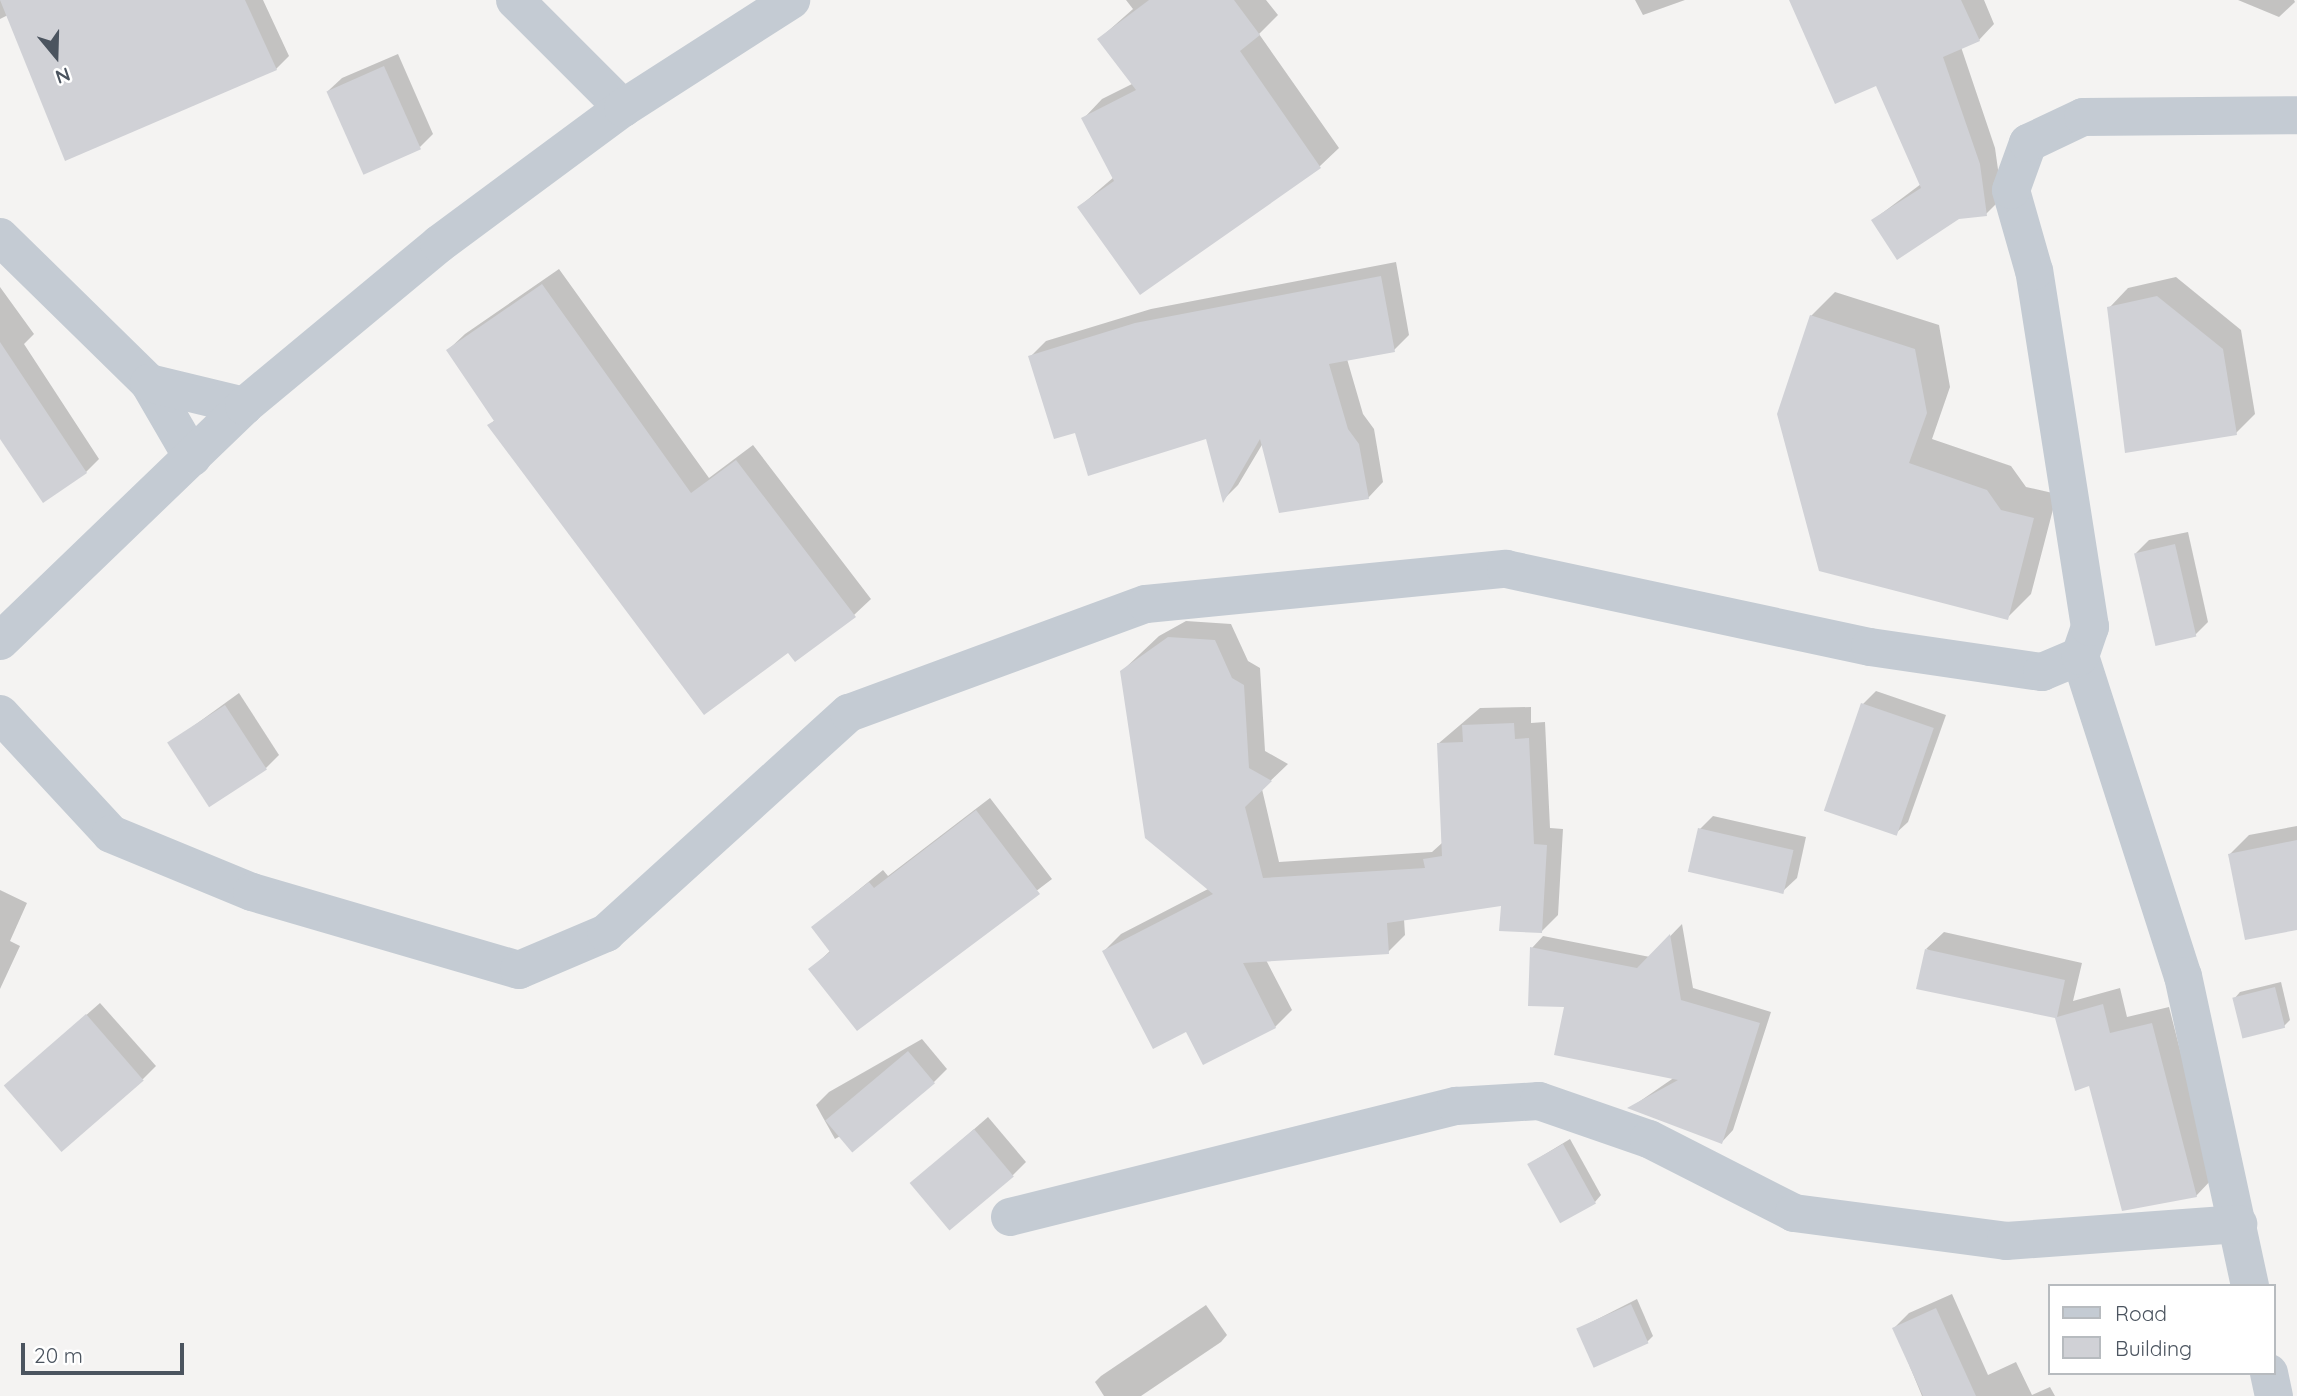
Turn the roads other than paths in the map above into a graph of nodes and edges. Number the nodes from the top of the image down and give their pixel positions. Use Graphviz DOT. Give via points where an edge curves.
graph roads {
  1 [pos="515,0"];
  2 [pos="791,0"];
  3 [pos="623,108"];
  4 [pos="2297,115"];
  5 [pos="0,237"];
  6 [pos="149,383"];
  7 [pos="244,406"];
  8 [pos="192,457"];
  9 [pos="0,641"];
  10 [pos="2080,656"];
  11 [pos="0,714"];
  12 [pos="1010,1217"];
  13 [pos="2238,1224"];
  14 [pos="2250,1284"];
  15 [pos="2269,1375"];
  16 [pos="2274,1396"];
  1 -- 3 [label="street"];
  2 -- 3 [label="street"];
  3 -- 7 [label="street" via="439,244"];
  4 -- 10 [label="street" via="2083,117 2028,144 2011,190 2034,271 2090,627"];
  5 -- 6 [label="street"];
  6 -- 7 [label="street"];
  6 -- 8 [label="street"];
  7 -- 8 [label="street"];
  8 -- 9 [label="street"];
  10 -- 11 [label="street" via="2042,672 1870,647 1506,569 1146,604 849,713 606,933 519,970 252,892 111,834"];
  10 -- 13 [label="street" via="2183,976"];
  12 -- 13 [label="street" via="1456,1106 1539,1101 1649,1139 1794,1213 2006,1241"];
  13 -- 14 [label="street"];
  15 -- 16 [label="street"];
}
